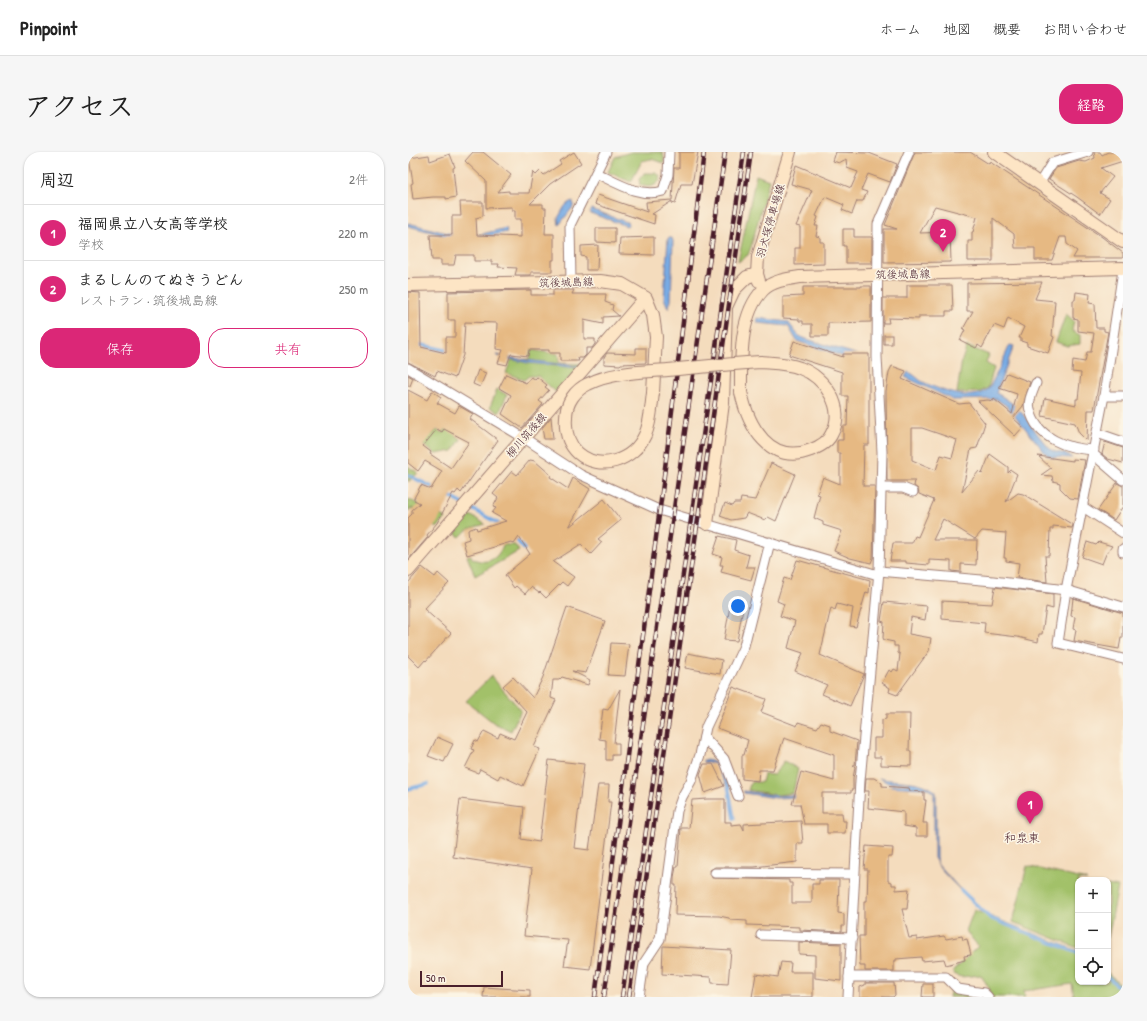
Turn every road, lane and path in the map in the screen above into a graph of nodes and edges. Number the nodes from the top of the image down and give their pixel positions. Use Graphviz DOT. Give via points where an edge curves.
graph roads {
  1 [pos="606,152"];
  2 [pos="669,152"];
  3 [pos="790,152"];
  4 [pos="909,152"];
  5 [pos="994,152"];
  6 [pos="1088,152"];
  7 [pos="596,173"];
  8 [pos="1042,179"];
  9 [pos="1123,242"];
  10 [pos="1123,269"];
  11 [pos="757,274"];
  12 [pos="878,274"];
  13 [pos="571,282"];
  14 [pos="408,285"];
  15 [pos="763,290"];
  16 [pos="645,298"];
  17 [pos="408,368"];
  18 [pos="1036,383"];
  19 [pos="1104,396"];
  20 [pos="1123,396"];
  21 [pos="1097,433"];
  22 [pos="524,438"];
  23 [pos="1123,442"];
  24 [pos="1093,452"];
  25 [pos="1123,480"];
  26 [pos="882,488"];
  27 [pos="913,492"];
  28 [pos="1083,507"];
  29 [pos="707,524"];
  30 [pos="1123,532"];
  31 [pos="770,542"];
  32 [pos="408,571"];
  33 [pos="878,573"];
  34 [pos="1066,590"];
  35 [pos="1123,607"];
  36 [pos="1123,659"];
  37 [pos="704,737"];
  38 [pos="738,796"];
  39 [pos="715,873"];
  40 [pos="854,874"];
  41 [pos="761,935"];
  42 [pos="852,938"];
  43 [pos="849,977"];
  44 [pos="639,997"];
  45 [pos="848,997"];
  46 [pos="988,997"];
  1 -- 7 [label="street"];
  2 -- 7 [label="street" via="668,175 663,190 652,194"];
  3 -- 11 [label="main road, 羽犬塚停車場線" via="758,257"];
  4 -- 12 [label="street" via="878,224"];
  5 -- 9 [label="main road"];
  6 -- 8 [label="street" via="1052,163"];
  7 -- 13 [label="street" via="570,225"];
  10 -- 12 [label="main road, 筑後城島線"];
  10 -- 19 [label="street"];
  11 -- 15 [label="main road, 羽犬塚停車場線"];
  11 -- 29 [label="main road" via="747,277 734,290 726,307 723,403"];
  12 -- 15 [label="main road, 筑後城島線" via="800,276 778,281"];
  12 -- 26 [label="street" via="877,357"];
  13 -- 14 [label="main road, 筑後城島線"];
  13 -- 16 [label="main road, 筑後城島線" via="600,281 622,284"];
  15 -- 16 [label="main road, 筑後城島線, bridge" via="751,308 744,332 741,392 745,411 755,431 766,443 782,452 802,453 819,447 832,434 837,420 835,403 823,382 801,368 762,362 637,372 606,377 587,384 574,395 566,410 565,426 569,442 587,460 600,464 627,457 638,447 645,435 653,393 656,338 653,314"];
  16 -- 22 [label="main road, 柳川筑後線"];
  17 -- 22 [label="street"];
  18 -- 24 [label="street" via="1029,410 1036,423 1052,441 1077,450"];
  19 -- 20 [label="street"];
  19 -- 21 [label="street"];
  21 -- 23 [label="street"];
  21 -- 24 [label="street"];
  22 -- 29 [label="street" via="588,479 638,502"];
  22 -- 32 [label="main road, 柳川筑後線"];
  24 -- 25 [label="street"];
  24 -- 28 [label="street"];
  26 -- 27 [label="street" via="903,488"];
  26 -- 33 [label="street"];
  28 -- 30 [label="street"];
  28 -- 34 [label="street"];
  29 -- 31 [label="street"];
  31 -- 33 [label="street"];
  31 -- 37 [label="street" via="744,646 706,727"];
  33 -- 34 [label="street" via="993,580"];
  33 -- 40 [label="street"];
  34 -- 35 [label="street"];
  34 -- 36 [label="street" via="1058,643"];
  37 -- 38 [label="street" via="724,759"];
  37 -- 44 [label="street" via="691,781 677,811 660,939 644,963"];
  39 -- 40 [label="street"];
  40 -- 42 [label="street"];
  41 -- 42 [label="street"];
  42 -- 43 [label="street"];
  43 -- 45 [label="street"];
  43 -- 46 [label="street" via="946,977 958,989 984,992"];
}
